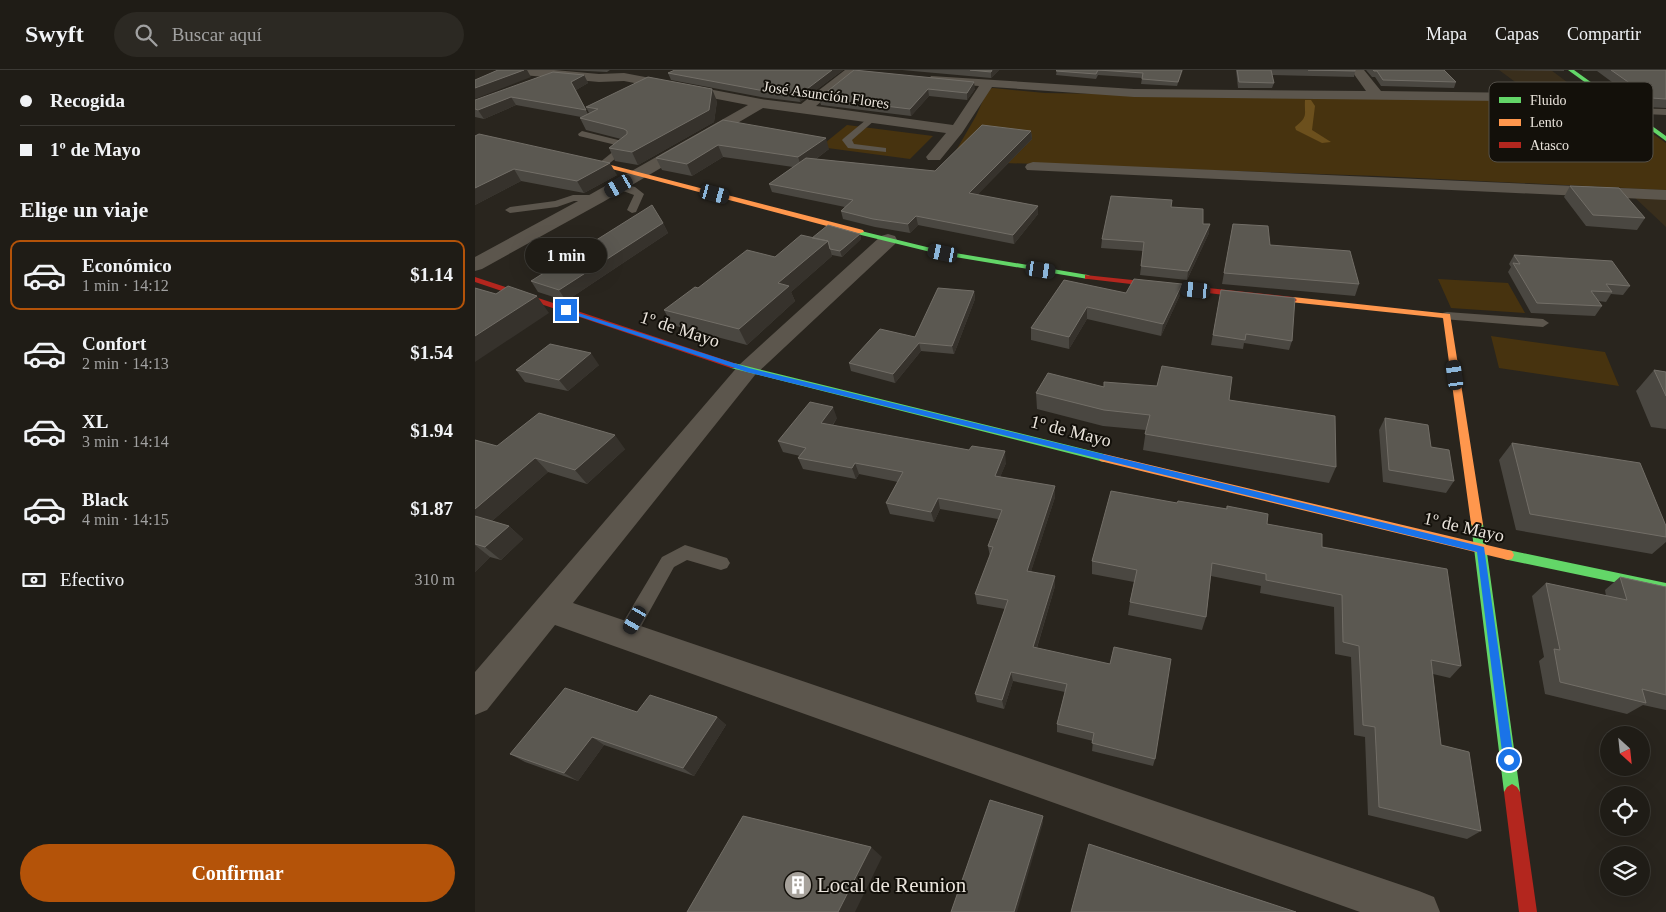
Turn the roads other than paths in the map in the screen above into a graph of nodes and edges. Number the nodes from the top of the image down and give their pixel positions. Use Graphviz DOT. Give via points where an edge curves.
graph roads {
  1 [pos="512,70"];
  2 [pos="638,70"];
  3 [pos="1357,70"];
  4 [pos="1571,70"];
  5 [pos="856,71"];
  6 [pos="555,75"];
  7 [pos="624,77"];
  8 [pos="920,77"];
  9 [pos="1111,77"];
  10 [pos="1587,82"];
  11 [pos="987,84"];
  12 [pos="529,85"];
  13 [pos="1103,92"];
  14 [pos="1377,96"];
  15 [pos="1489,97"];
  16 [pos="761,103"];
  17 [pos="804,109"];
  18 [pos="1653,112"];
  19 [pos="1666,112"];
  20 [pos="872,118"];
  21 [pos="957,130"];
  22 [pos="1653,130"];
  23 [pos="582,134"];
  24 [pos="1666,139"];
  25 [pos="883,150"];
  26 [pos="566,156"];
  27 [pos="934,157"];
  28 [pos="602,165"];
  29 [pos="1033,167"];
  30 [pos="638,173"];
  31 [pos="619,186"];
  32 [pos="1666,195"];
  33 [pos="597,198"];
  34 [pos="511,210"];
  35 [pos="632,210"];
  36 [pos="888,240"];
  37 [pos="475,264"];
  38 [pos="475,279"];
  39 [pos="1447,316"];
  40 [pos="1543,323"];
  41 [pos="747,370"];
  42 [pos="1481,550"];
  43 [pos="721,563"];
  44 [pos="1666,588"];
  45 [pos="549,609"];
  46 [pos="626,635"];
  47 [pos="475,698"];
  48 [pos="1419,912"];
  49 [pos="1529,912"];
  1 -- 6 [label="street, José Asunción Flores"];
  2 -- 7 [label="street"];
  3 -- 14 [label="street"];
  4 -- 10 [label="street"];
  5 -- 17 [label="street"];
  6 -- 7 [label="street, José Asunción Flores"];
  6 -- 12 [label="street"];
  7 -- 16 [label="street, José Asunción Flores"];
  8 -- 11 [label="street"];
  9 -- 13 [label="street"];
  11 -- 13 [label="street"];
  11 -- 21 [label="street"];
  13 -- 14 [label="street"];
  14 -- 15 [label="street"];
  16 -- 17 [label="street, José Asunción Flores"];
  16 -- 30 [label="street"];
  17 -- 20 [label="street, José Asunción Flores"];
  18 -- 19 [label="lane"];
  20 -- 21 [label="street, José Asunción Flores"];
  20 -- 25 [label="lane" via="847,140 847,144"];
  21 -- 27 [label="street"];
  22 -- 24 [label="street"];
  23 -- 28 [label="lane" via="627,144"];
  26 -- 28 [label="street"];
  28 -- 30 [label="street"];
  29 -- 32 [label="street"];
  30 -- 31 [label="street"];
  30 -- 36 [label="street"];
  31 -- 33 [label="street"];
  31 -- 35 [label="lane" via="639,194"];
  33 -- 34 [label="lane" via="573,198 557,204"];
  33 -- 37 [label="street"];
  36 -- 39 [label="street" via="943,253 1100,279"];
  36 -- 41 [label="street"];
  38 -- 41 [label="street, 1º de Mayo"];
  39 -- 40 [label="lane"];
  39 -- 42 [label="street"];
  41 -- 42 [label="street, 1º de Mayo"];
  41 -- 45 [label="street"];
  42 -- 44 [label="street, 1º de Mayo"];
  42 -- 49 [label="street"];
  43 -- 46 [label="lane" via="685,552 668,562"];
  45 -- 46 [label="street"];
  45 -- 47 [label="street"];
  46 -- 48 [label="street"];
}
